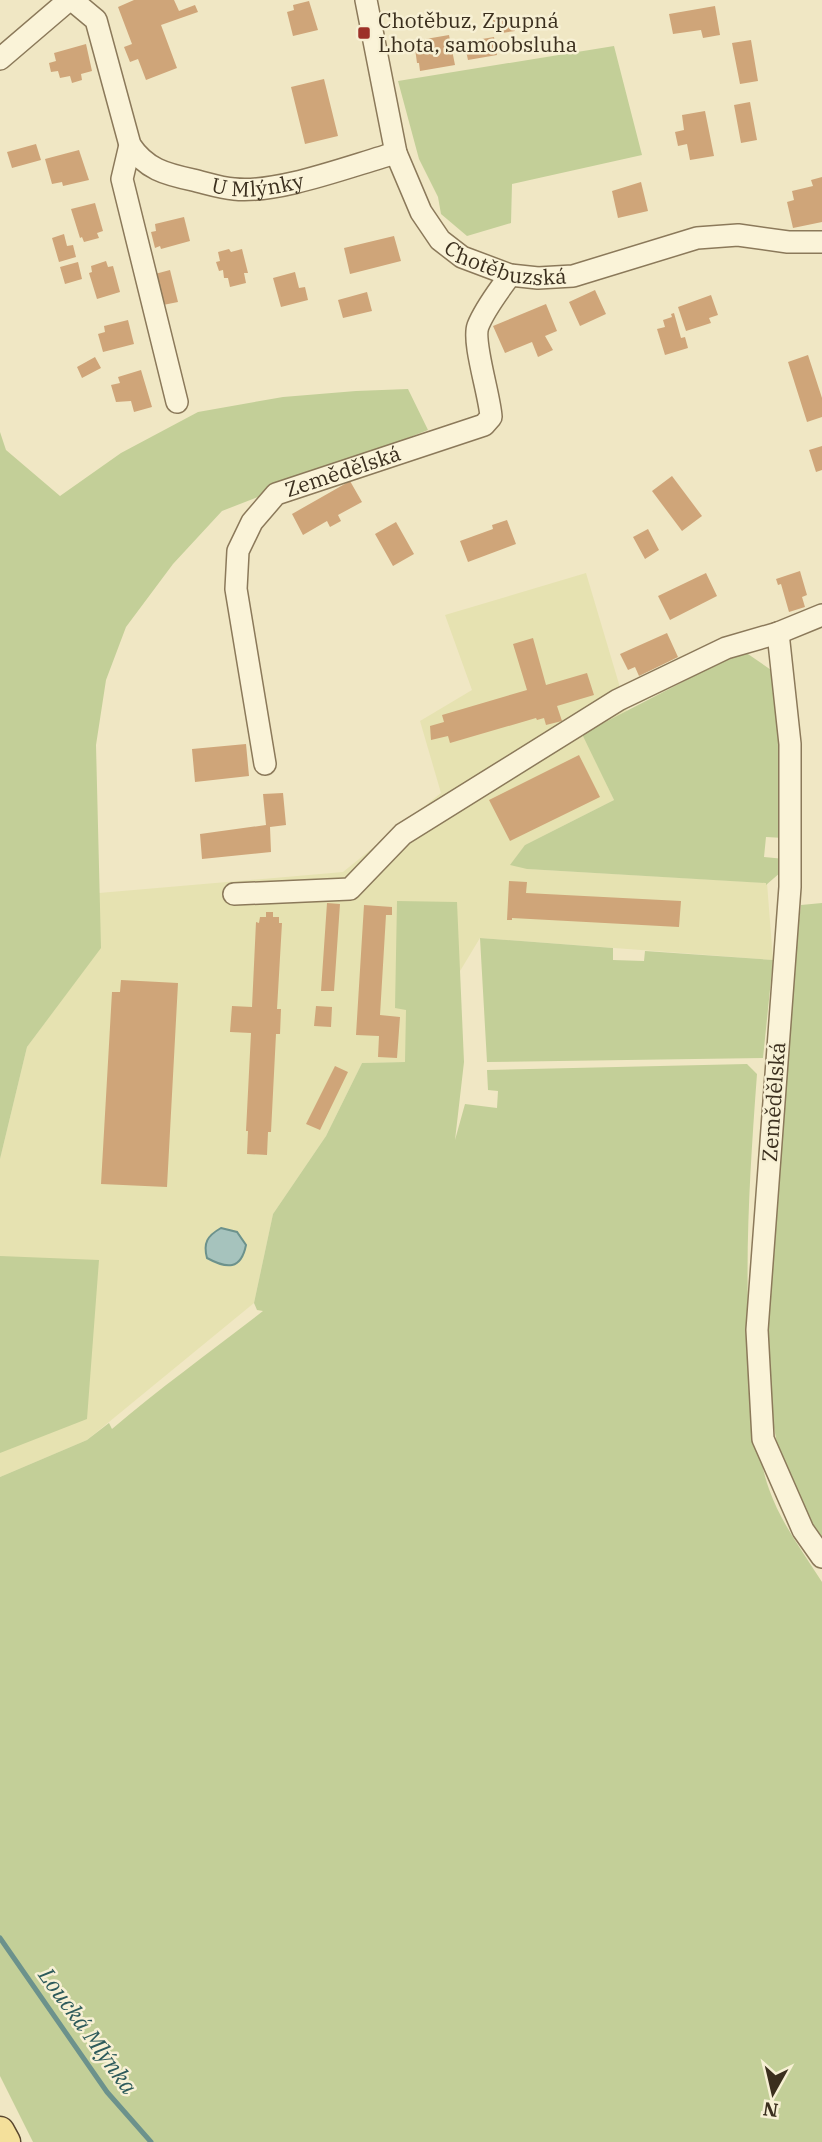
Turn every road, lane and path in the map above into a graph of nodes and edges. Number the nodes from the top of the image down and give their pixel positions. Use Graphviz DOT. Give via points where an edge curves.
graph roads {
  1 [pos="71,0"];
  2 [pos="366,0"];
  3 [pos="0,59"];
  4 [pos="130,145"];
  5 [pos="396,153"];
  6 [pos="822,242"];
  7 [pos="510,275"];
  8 [pos="177,402"];
  9 [pos="822,615"];
  10 [pos="778,633"];
  11 [pos="265,764"];
  12 [pos="234,894"];
  13 [pos="822,1557"];
  14 [pos="0,2130"];
  15 [pos="6,2142"];
  1 -- 3 [label="street"];
  1 -- 4 [label="street" via="96,20"];
  2 -- 5 [label="street, Chotěbuzská"];
  4 -- 5 [label="street, U Mlýnky" via="140,160 153,167 235,190 277,187"];
  4 -- 8 [label="street" via="122,179"];
  5 -- 7 [label="street, Chotěbuzská" via="421,212 440,240 461,257"];
  6 -- 7 [label="street, Chotěbuzská" via="738,235 697,238 573,276"];
  7 -- 11 [label="street, Zemědělská" via="477,328 490,401 491,417 484,425 276,494 252,523 238,551 236,589"];
  9 -- 10 [label="street"];
  10 -- 12 [label="street" via="726,648 618,700 403,834 350,888"];
  10 -- 13 [label="street, Zemědělská" via="790,744 790,887 757,1330 763,1439 803,1530"];
  14 -- 15 [label="main road"];
}
